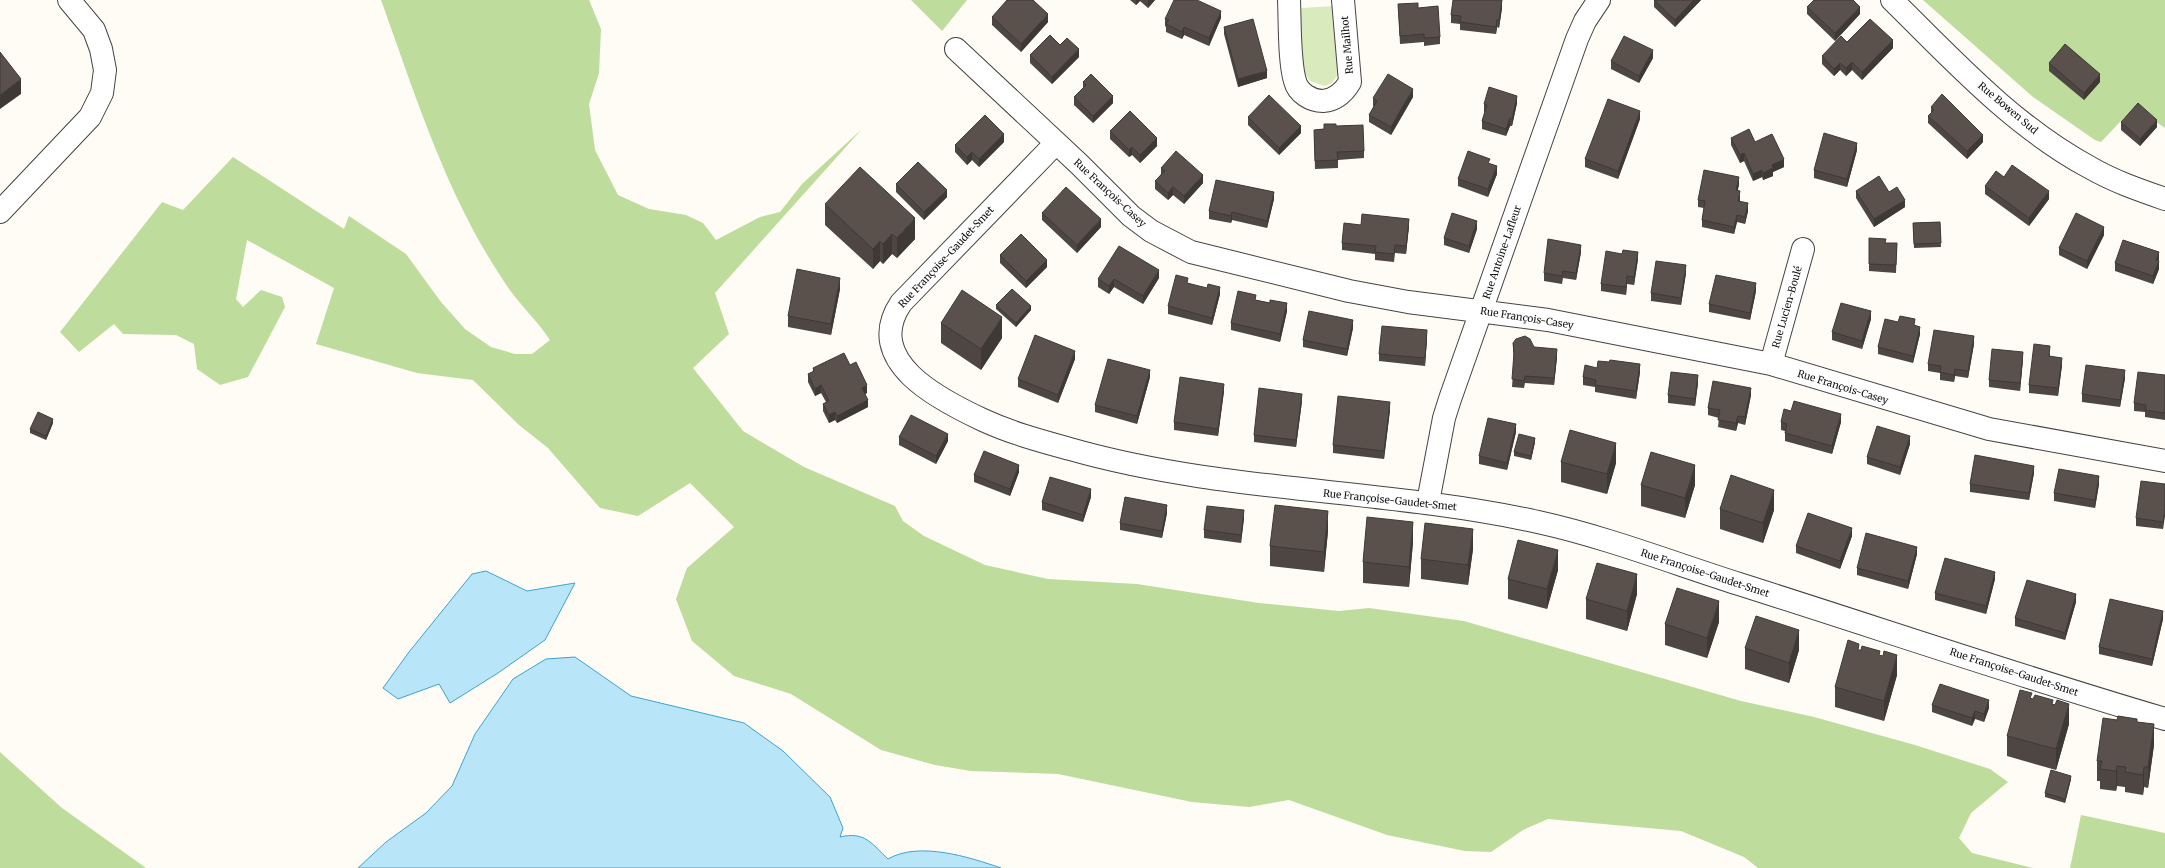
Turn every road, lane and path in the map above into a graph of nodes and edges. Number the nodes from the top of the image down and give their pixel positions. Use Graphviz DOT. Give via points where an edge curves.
graph roads {
  1 [pos="69,0"];
  2 [pos="1289,0"];
  3 [pos="1343,0"];
  4 [pos="1892,0"];
  5 [pos="1592,2"];
  6 [pos="956,49"];
  7 [pos="1056,143"];
  8 [pos="2165,199"];
  9 [pos="0,212"];
  10 [pos="1803,249"];
  11 [pos="1482,310"];
  12 [pos="1771,364"];
  13 [pos="2165,461"];
  14 [pos="1428,502"];
  15 [pos="2165,719"];
  1 -- 9 [label="street" via="94,30 101,49 105,70 102,93 90,117"];
  2 -- 3 [label="street, Rue Mailhot" via="1295,81 1305,95 1320,101 1338,96 1350,82"];
  4 -- 8 [label="street, Rue Bowen Sud" via="2025,125 2088,167 2123,184"];
  5 -- 11 [label="street, Rue Antoine-Lafleur"];
  6 -- 7 [label="street, Rue François-Casey"];
  7 -- 11 [label="street, Rue François-Casey" via="1131,216 1151,231 1191,252 1348,291 1408,302"];
  7 -- 14 [label="street, Rue Françoise-Gaudet-Smet" via="901,302 893,315 890,330 893,349 901,366 911,377 931,392 984,421 1104,459 1218,480 1294,490"];
  10 -- 12 [label="street, Rue Lucien-Boulé"];
  11 -- 12 [label="street, Rue François-Casey" via="1584,326"];
  11 -- 14 [label="street, Rue Antoine-Lafleur" via="1444,418"];
  12 -- 13 [label="street, Rue François-Casey" via="1989,429"];
  14 -- 15 [label="street, Rue Françoise-Gaudet-Smet" via="1541,523 1580,534"];
}
